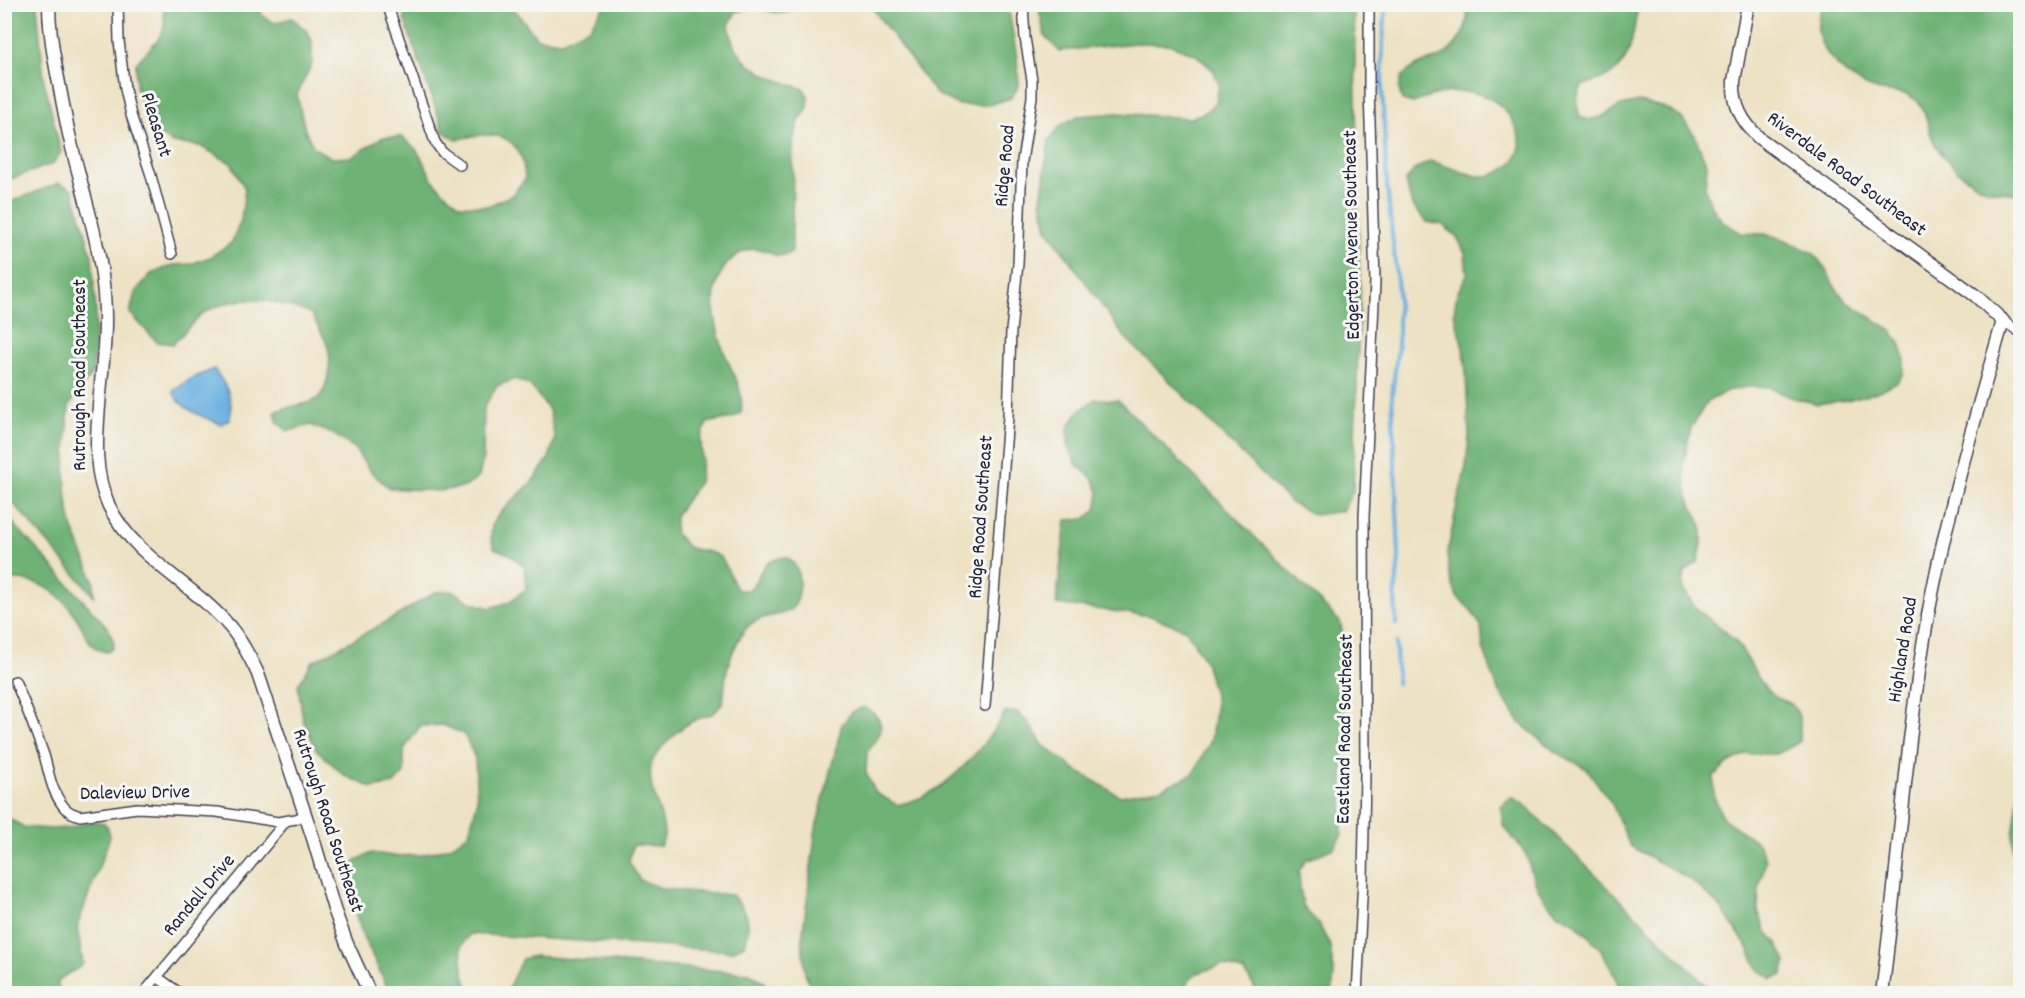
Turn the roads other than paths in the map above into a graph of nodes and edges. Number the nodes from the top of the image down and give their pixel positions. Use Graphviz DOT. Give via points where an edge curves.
graph roads {
  1 [pos="49,4"];
  2 [pos="118,4"];
  3 [pos="387,4"];
  4 [pos="1023,4"];
  5 [pos="1369,4"];
  6 [pos="1748,4"];
  7 [pos="460,165"];
  8 [pos="172,254"];
  9 [pos="2003,321"];
  10 [pos="1011,331"];
  11 [pos="2020,332"];
  12 [pos="1366,465"];
  13 [pos="15,681"];
  14 [pos="985,706"];
  15 [pos="306,816"];
  16 [pos="286,821"];
  17 [pos="157,977"];
  18 [pos="142,993"];
  19 [pos="181,993"];
  20 [pos="370,993"];
  21 [pos="1357,993"];
  22 [pos="1882,993"];
  1 -- 15 [label="street, Rutrough Road Southeast" via="63,107 90,213 104,292 97,457 108,505 129,538 214,610 240,639 258,674"];
  2 -- 8 [label="street, Pleasant" via="125,89"];
  3 -- 7 [label="street" via="435,142"];
  4 -- 10 [label="street, Ridge Road" via="1032,97 1022,161"];
  5 -- 12 [label="street, Edgerton Avenue Southeast" via="1374,282"];
  6 -- 9 [label="street, Riverdale Road Southeast" via="1734,81 1740,115 1748,126 1759,138 1976,296"];
  9 -- 11 [label="street, Riverdale Road Southeast"];
  9 -- 22 [label="street, Highland Road" via="1961,468 1928,614"];
  10 -- 14 [label="street, Ridge Road Southeast"];
  12 -- 21 [label="street, Eastland Road Southeast" via="1363,879"];
  13 -- 16 [label="street, Daleview Drive" via="34,726 52,787 71,813 80,816 137,808"];
  15 -- 16 [label="street, Daleview Drive"];
  15 -- 20 [label="street, Rutrough Road Southeast" via="337,918"];
  16 -- 17 [label="street, Randall Drive"];
  17 -- 18 [label="street, Randall Drive"];
  17 -- 19 [label="street"];
}
